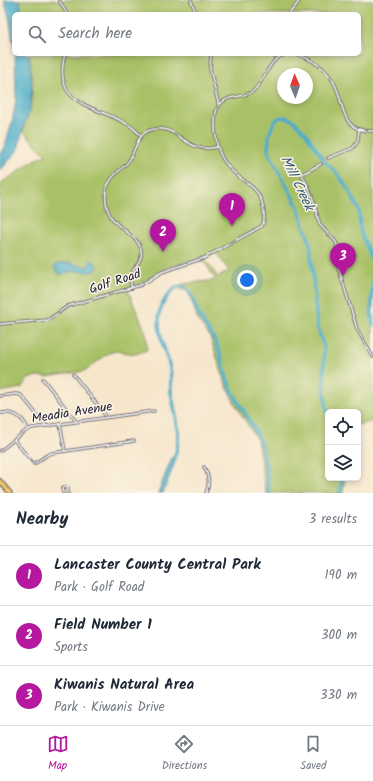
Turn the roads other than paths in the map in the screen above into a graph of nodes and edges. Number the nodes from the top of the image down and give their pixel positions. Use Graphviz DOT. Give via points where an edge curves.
graph roads {
  1 [pos="59,0"];
  2 [pos="191,0"];
  3 [pos="300,0"];
  4 [pos="66,12"];
  5 [pos="195,12"];
  6 [pos="291,12"];
  7 [pos="65,56"];
  8 [pos="211,56"];
  9 [pos="282,56"];
  10 [pos="299,56"];
  11 [pos="219,106"];
  12 [pos="359,129"];
  13 [pos="373,131"];
  14 [pos="141,136"];
  15 [pos="217,147"];
  16 [pos="328,158"];
  17 [pos="321,164"];
  18 [pos="132,288"];
  19 [pos="0,324"];
  20 [pos="373,357"];
  21 [pos="73,374"];
  22 [pos="43,379"];
  23 [pos="0,396"];
  24 [pos="154,411"];
  25 [pos="0,413"];
  26 [pos="107,417"];
  27 [pos="76,422"];
  28 [pos="60,424"];
  29 [pos="46,426"];
  30 [pos="28,429"];
  31 [pos="14,440"];
  32 [pos="134,441"];
  33 [pos="0,451"];
  34 [pos="65,451"];
  35 [pos="204,467"];
  36 [pos="0,481"];
  37 [pos="10,493"];
  38 [pos="63,493"];
  39 [pos="68,493"];
  40 [pos="206,493"];
  1 -- 4 [label="street"];
  2 -- 5 [label="street"];
  3 -- 6 [label="street"];
  7 -- 14 [label="street" via="62,77 70,94 88,107 127,124"];
  8 -- 11 [label="street" via="210,69"];
  9 -- 11 [label="street" via="272,63 252,92 226,99"];
  10 -- 12 [label="street" via="316,63 329,74 338,90 344,116"];
  11 -- 15 [label="street, Golf Road" via="215,120"];
  12 -- 13 [label="street"];
  12 -- 16 [label="street" via="358,141 353,148"];
  14 -- 15 [label="street" via="150,130 161,128 193,146"];
  14 -- 18 [label="street" via="127,162 111,180 106,197 112,219 136,241 141,250 140,261 130,277"];
  15 -- 18 [label="street, Golf Road" via="229,168 250,184 260,196 264,214 263,224 204,258 162,272"];
  17 -- 20 [label="street" via="302,174 312,196 320,225 336,242 336,260 356,326"];
  18 -- 19 [label="street, Golf Road" via="68,306 48,320"];
  21 -- 26 [label="street"];
  22 -- 27 [label="street"];
  23 -- 29 [label="street" via="21,395"];
  24 -- 26 [label="street, Meadia Avenue"];
  25 -- 30 [label="street" via="9,412 17,415"];
  26 -- 27 [label="street, Meadia Avenue"];
  27 -- 28 [label="street, Meadia Avenue"];
  28 -- 29 [label="street, Meadia Avenue"];
  28 -- 34 [label="street"];
  29 -- 30 [label="street, Meadia Avenue"];
  30 -- 31 [label="street, Meadia Avenue"];
  31 -- 33 [label="street, Meadia Avenue"];
  31 -- 34 [label="street" via="34,464 48,454"];
  32 -- 34 [label="street"];
  35 -- 40 [label="street" via="209,480"];
  36 -- 37 [label="highway"];
  38 -- 39 [label="street" via="62,489 65,487 68,488"];
}
